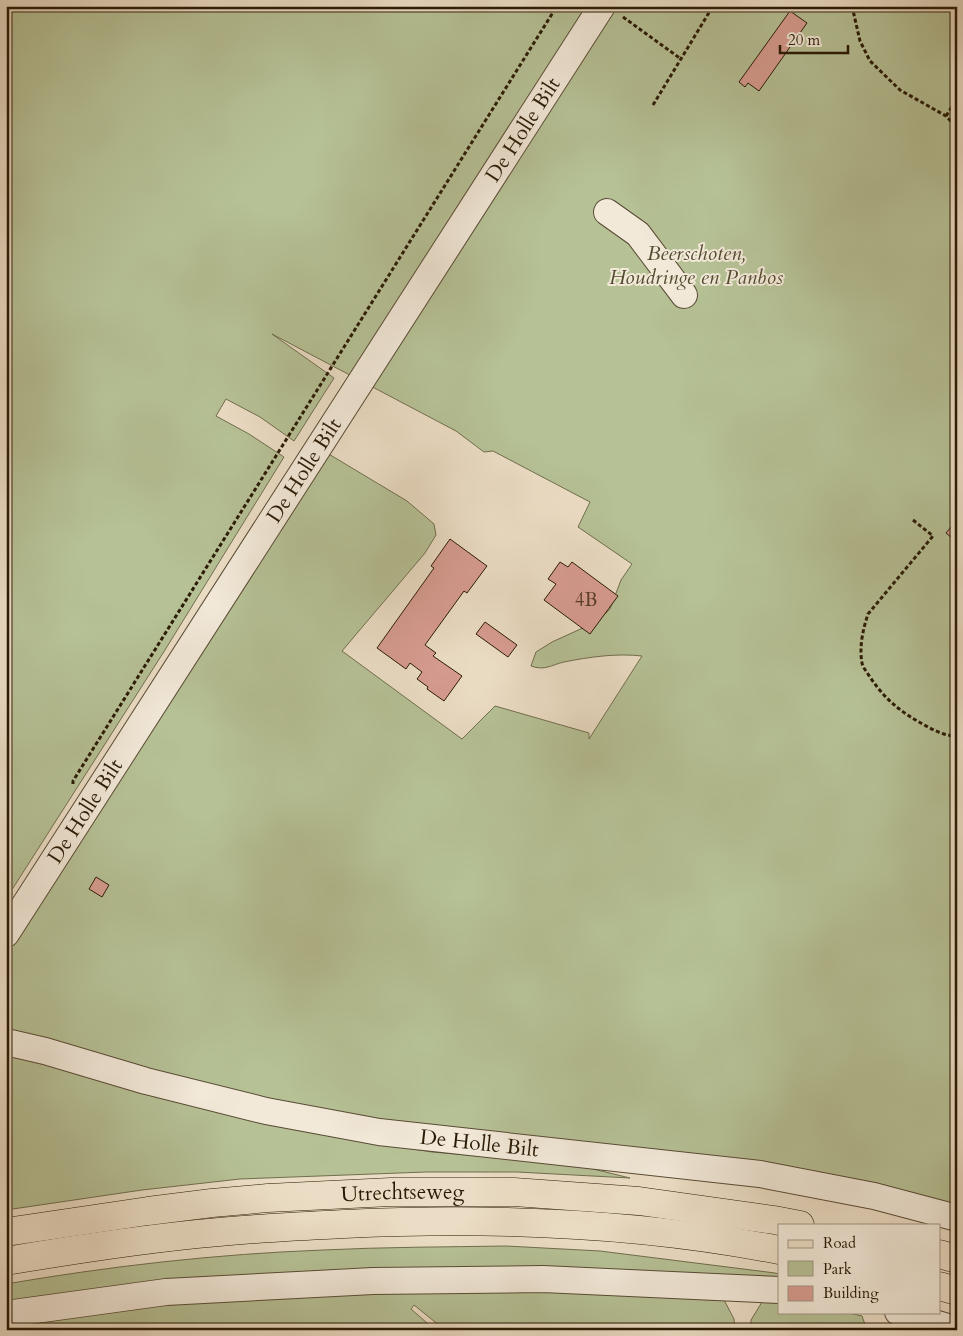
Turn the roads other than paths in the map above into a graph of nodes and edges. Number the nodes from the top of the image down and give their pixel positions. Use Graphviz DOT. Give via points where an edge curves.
graph roads {
  1 [pos="613,12"];
  2 [pos="607,212"];
  3 [pos="684,296"];
  4 [pos="6,934"];
  5 [pos="6,1042"];
  6 [pos="957,1218"];
  7 [pos="795,1224"];
  8 [pos="6,1232"];
  9 [pos="778,1250"];
  10 [pos="940,1254"];
  11 [pos="957,1259"];
  12 [pos="6,1261"];
  13 [pos="940,1286"];
  14 [pos="778,1290"];
  15 [pos="957,1291"];
  16 [pos="6,1314"];
  17 [pos="905,1314"];
  18 [pos="957,1330"];
  1 -- 4 [label="street, De Holle Bilt"];
  2 -- 3 [label="street" via="638,234"];
  5 -- 6 [label="street, De Holle Bilt" via="266,1111 369,1130 760,1174 874,1196"];
  7 -- 8 [label="main road, Utrechtseweg" via="639,1201 514,1192 391,1192 212,1203"];
  9 -- 12 [label="main road, Utrechtseweg" via="661,1231 508,1221 442,1221 218,1232"];
  10 -- 11 [label="main road"];
  13 -- 15 [label="main road"];
  14 -- 16 [label="street" via="543,1279 373,1281 166,1292"];
  17 -- 18 [label="street"];
}
